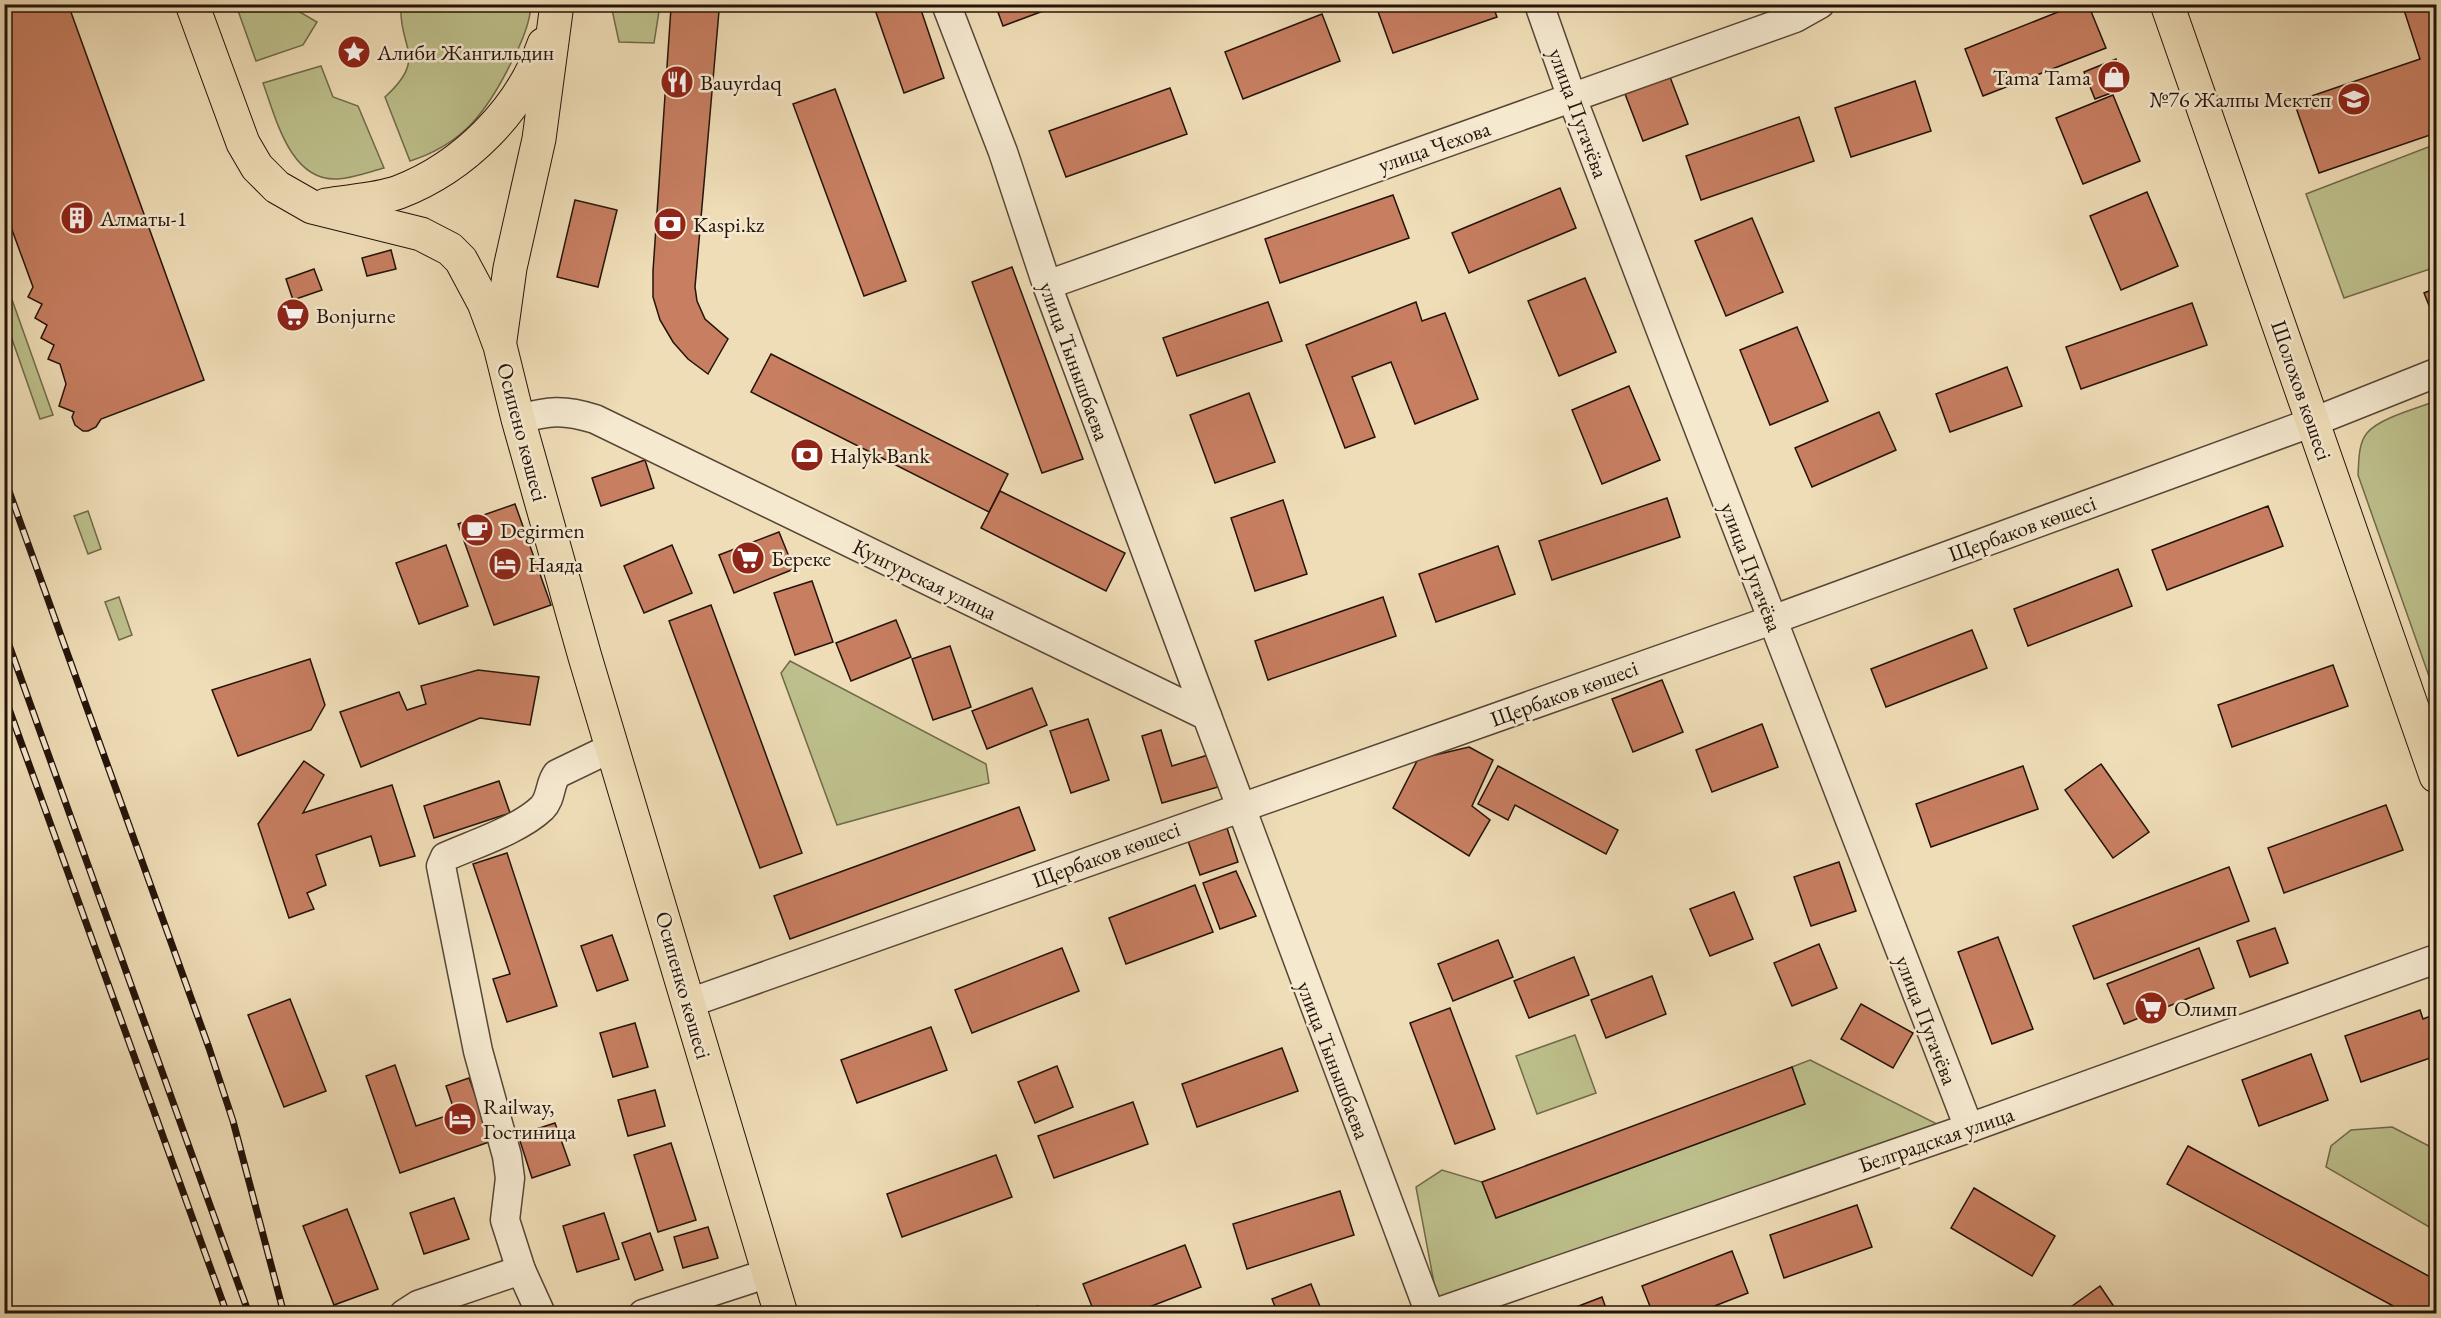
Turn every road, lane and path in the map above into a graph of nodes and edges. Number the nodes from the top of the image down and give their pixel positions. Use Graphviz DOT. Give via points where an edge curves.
graph roads {
  1 [pos="192,4"];
  2 [pos="557,4"];
  3 [pos="946,4"];
  4 [pos="1539,4"];
  5 [pos="1820,4"];
  6 [pos="2167,4"];
  7 [pos="1572,98"];
  8 [pos="312,207"];
  9 [pos="1047,285"];
  10 [pos="500,346"];
  11 [pos="2436,373"];
  12 [pos="518,419"];
  13 [pos="2313,423"];
  14 [pos="1772,620"];
  15 [pos="585,657"];
  16 [pos="1207,716"];
  17 [pos="613,747"];
  18 [pos="2436,777"];
  19 [pos="1239,806"];
  20 [pos="2436,959"];
  21 [pos="689,1003"];
  22 [pos="1969,1128"];
  23 [pos="521,1270"];
  24 [pos="769,1273"];
  25 [pos="404,1314"];
  26 [pos="541,1314"];
  27 [pos="643,1314"];
  28 [pos="781,1314"];
  29 [pos="1431,1314"];
  1 -- 8 [label="main road" via="243,143 257,167 277,187"];
  2 -- 8 [label="main road" via="538,59 511,106 480,141 434,174 397,193"];
  2 -- 10 [label="main road" via="539,139 510,268"];
  3 -- 9 [label="street, улица Тынышбаева" via="1003,152"];
  4 -- 7 [label="street, улица Пугачёва"];
  5 -- 7 [label="street, улица Чехова" via="1795,18"];
  6 -- 13 [label="main road, Шолохов көшесі"];
  7 -- 9 [label="street, улица Чехова"];
  7 -- 14 [label="street, улица Пугачёва"];
  8 -- 10 [label="main road" via="421,234 450,249 477,287"];
  9 -- 16 [label="street, улица Тынышбаева"];
  10 -- 12 [label="main road, Осипено көшесі"];
  11 -- 13 [label="street, Щербаков көшесі"];
  12 -- 15 [label="main road, Осипено көшесі"];
  12 -- 16 [label="street, Кунгурская улица" via="559,410 595,419"];
  13 -- 14 [label="street, Щербаков көшесі"];
  13 -- 18 [label="main road, Шолохов көшесі"];
  14 -- 19 [label="street, Щербаков көшесі"];
  14 -- 22 [label="street, улица Пугачёва"];
  15 -- 17 [label="main road, Осипенко көшесі"];
  16 -- 19 [label="street"];
  17 -- 21 [label="main road, Осипенко көшесі"];
  17 -- 23 [label="street" via="557,774 541,809 442,862 478,1051 507,1156 510,1178 505,1220"];
  19 -- 21 [label="street, Щербаков көшесі"];
  19 -- 29 [label="street, улица Тынышбаева"];
  20 -- 22 [label="street, Белградская улица"];
  21 -- 24 [label="main road, Осипенко көшесі"];
  22 -- 29 [label="street, Белградская улица"];
  23 -- 25 [label="street" via="417,1305"];
  23 -- 26 [label="street"];
  24 -- 27 [label="street"];
  24 -- 28 [label="main road, Осипенко көшесі"];
}
